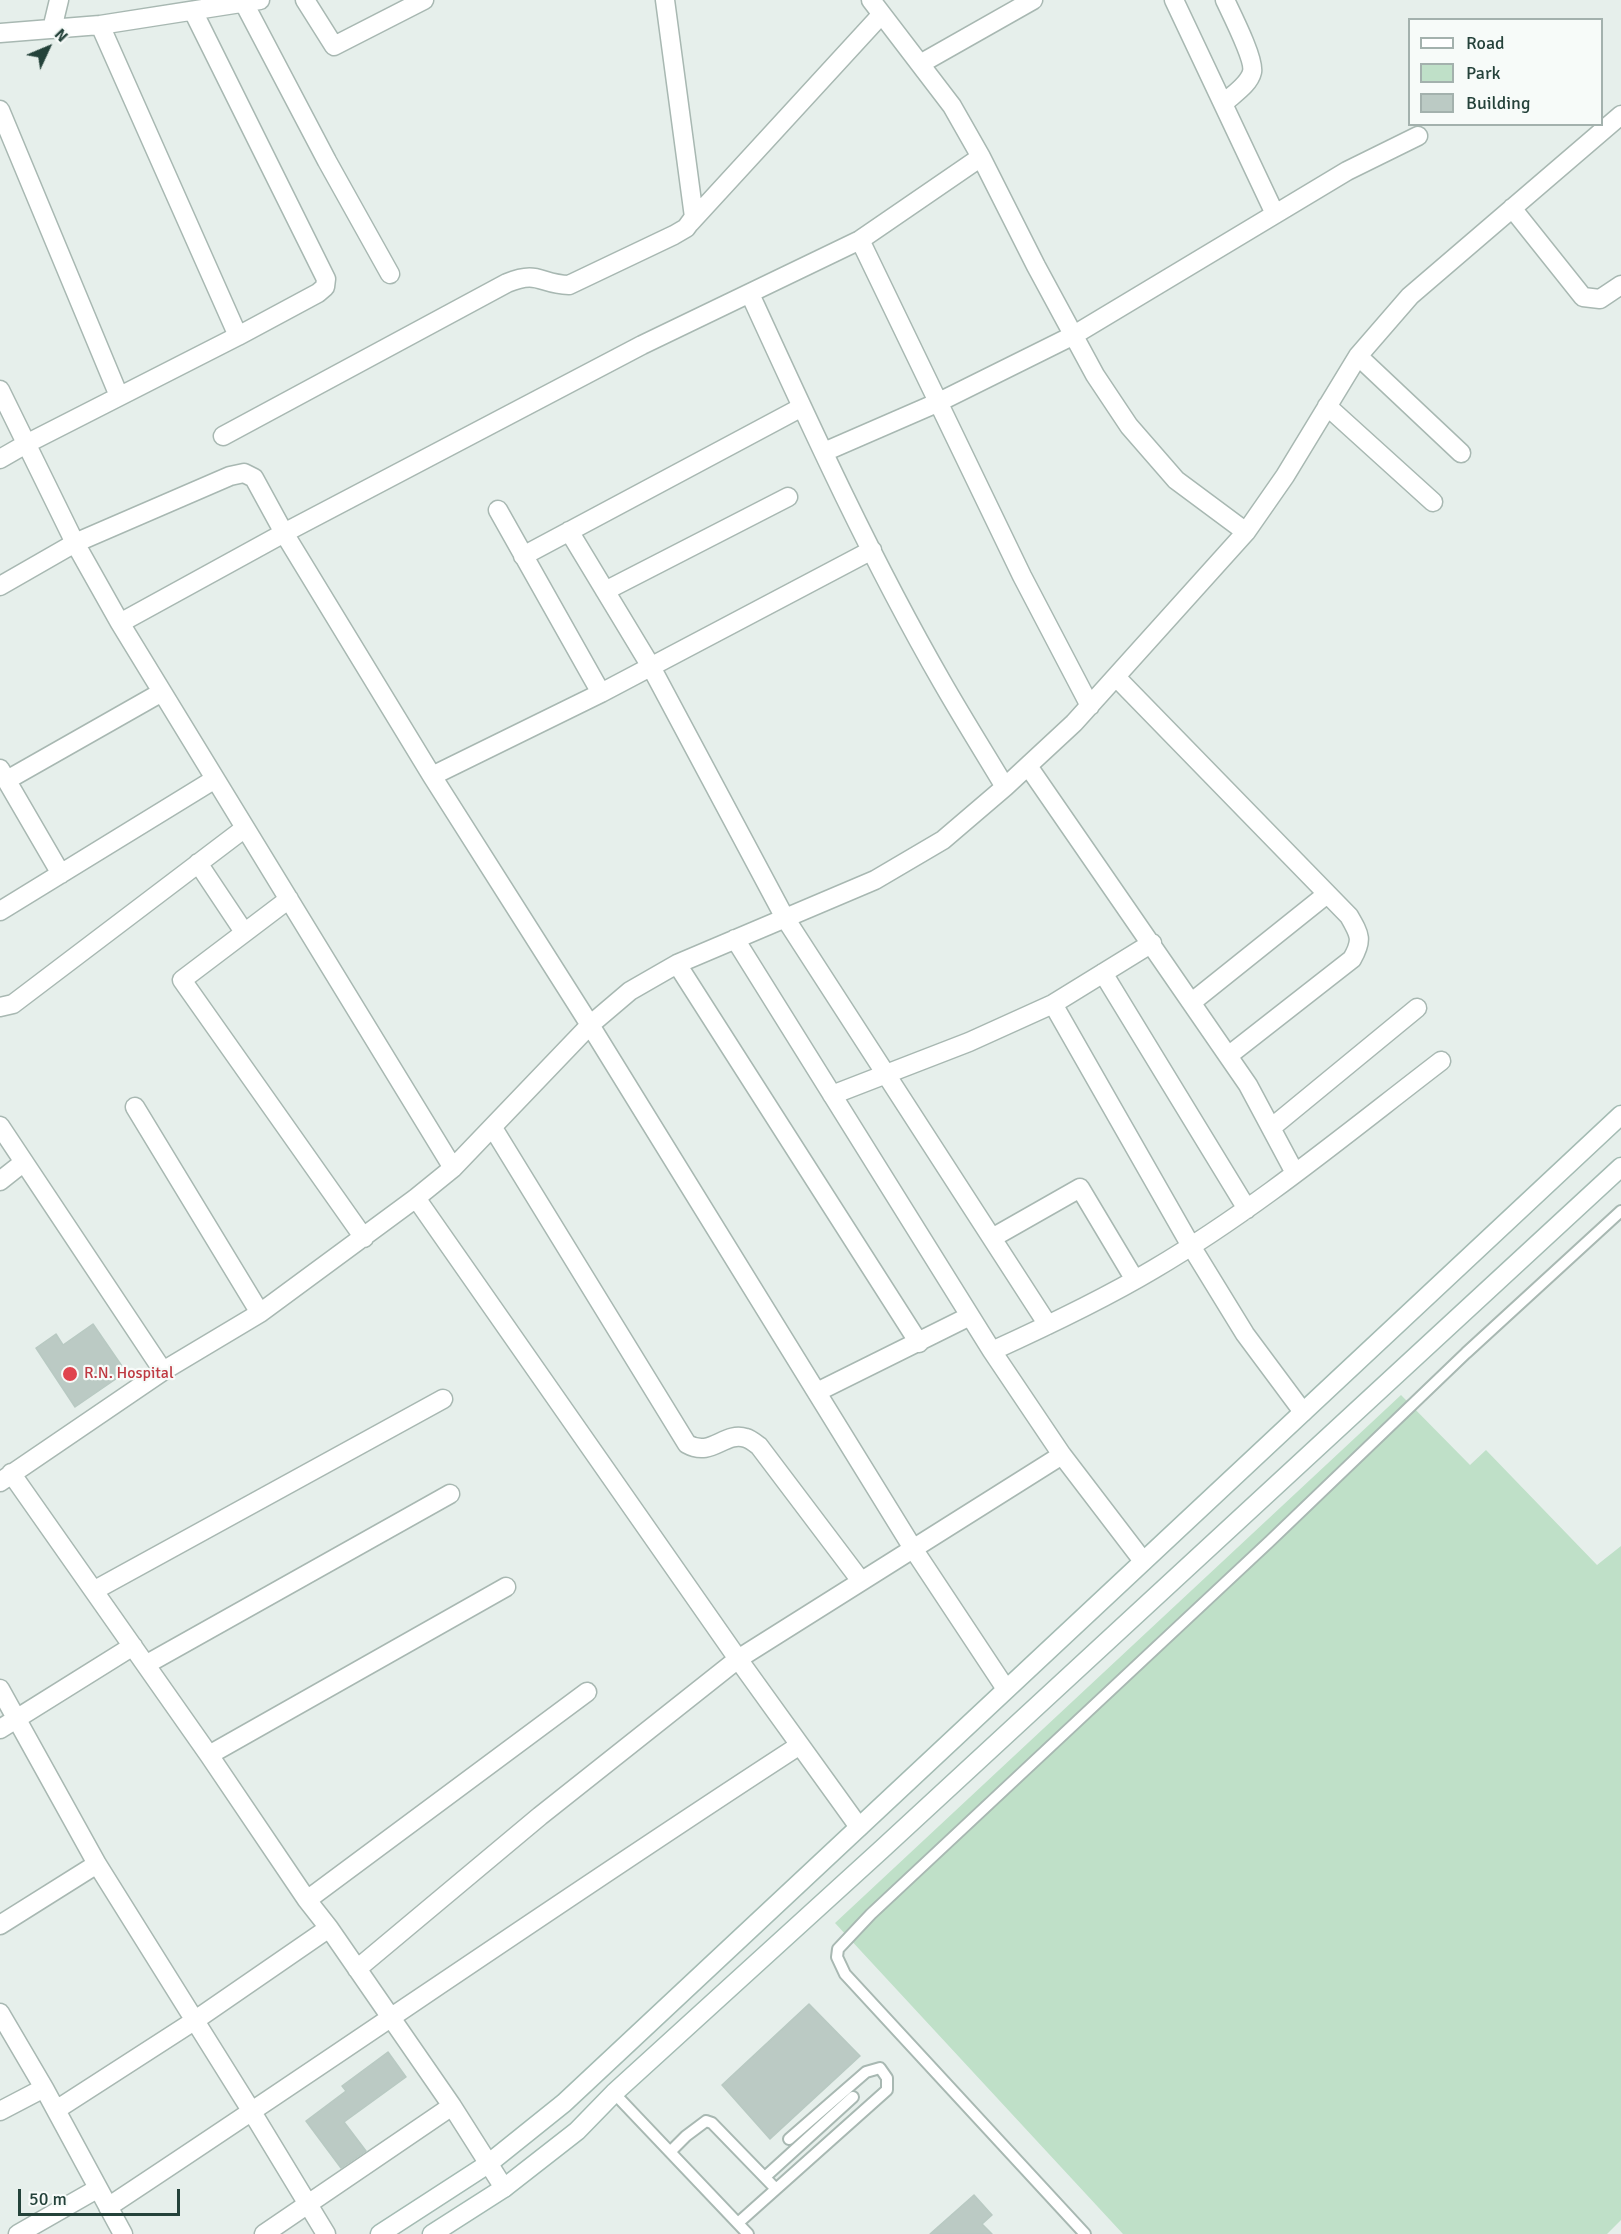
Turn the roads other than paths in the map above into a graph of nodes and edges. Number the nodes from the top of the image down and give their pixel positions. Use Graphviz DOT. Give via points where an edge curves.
graph roads {
  1 [pos="59,0"];
  2 [pos="305,0"];
  3 [pos="423,0"];
  4 [pos="665,0"];
  5 [pos="1033,0"];
  6 [pos="1174,0"];
  7 [pos="1225,0"];
  8 [pos="252,1"];
  9 [pos="876,7"];
  10 [pos="194,11"];
  11 [pos="100,25"];
  12 [pos="52,29"];
  13 [pos="0,33"];
  14 [pos="920,64"];
  15 [pos="1223,104"];
  16 [pos="0,110"];
  17 [pos="1621,115"];
  18 [pos="1418,136"];
  19 [pos="981,157"];
  20 [pos="1512,208"];
  21 [pos="1275,214"];
  22 [pos="686,228"];
  23 [pos="860,240"];
  24 [pos="390,274"];
  25 [pos="1621,285"];
  26 [pos="750,294"];
  27 [pos="1074,335"];
  28 [pos="238,336"];
  29 [pos="1358,356"];
  30 [pos="0,390"];
  31 [pos="119,396"];
  32 [pos="939,402"];
  33 [pos="1327,406"];
  34 [pos="802,407"];
  35 [pos="223,436"];
  36 [pos="26,444"];
  37 [pos="824,452"];
  38 [pos="1461,453"];
  39 [pos="0,459"];
  40 [pos="788,497"];
  41 [pos="1433,502"];
  42 [pos="498,510"];
  43 [pos="569,531"];
  44 [pos="1246,532"];
  45 [pos="284,533"];
  46 [pos="75,543"];
  47 [pos="872,550"];
  48 [pos="523,555"];
  49 [pos="0,586"];
  50 [pos="605,591"];
  51 [pos="120,623"];
  52 [pos="650,665"];
  53 [pos="1116,677"];
  54 [pos="162,692"];
  55 [pos="601,693"];
  56 [pos="1090,705"];
  57 [pos="1028,766"];
  58 [pos="4,775"];
  59 [pos="432,776"];
  60 [pos="215,779"];
  61 [pos="1005,787"];
  62 [pos="245,828"];
  63 [pos="198,863"];
  64 [pos="61,874"];
  65 [pos="1327,894"];
  66 [pos="289,899"];
  67 [pos="0,911"];
  68 [pos="785,918"];
  69 [pos="244,932"];
  70 [pos="735,939"];
  71 [pos="1152,943"];
  72 [pos="677,964"];
  73 [pos="1104,973"];
  74 [pos="1192,1002"];
  75 [pos="1053,1004"];
  76 [pos="0,1007"];
  77 [pos="1418,1008"];
  78 [pos="590,1025"];
  79 [pos="1228,1056"];
  80 [pos="1441,1061"];
  81 [pos="887,1074"];
  82 [pos="832,1095"];
  83 [pos="135,1107"];
  84 [pos="1621,1115"];
  85 [pos="0,1126"];
  86 [pos="493,1128"];
  87 [pos="1271,1128"];
  88 [pos="24,1162"];
  89 [pos="1621,1167"];
  90 [pos="453,1168"];
  91 [pos="1295,1173"];
  92 [pos="0,1181"];
  93 [pos="416,1198"];
  94 [pos="1247,1209"];
  95 [pos="1621,1211"];
  96 [pos="364,1238"];
  97 [pos="992,1238"];
  98 [pos="1191,1246"];
  99 [pos="1135,1280"];
  100 [pos="260,1313"];
  101 [pos="970,1316"];
  102 [pos="1048,1325"];
  103 [pos="918,1343"];
  104 [pos="992,1351"];
  105 [pos="163,1371"];
  106 [pos="817,1392"];
  107 [pos="443,1399"];
  108 [pos="1303,1412"];
  109 [pos="1062,1455"];
  110 [pos="6,1478"];
  111 [pos="450,1494"];
  112 [pos="914,1550"];
  113 [pos="1143,1561"];
  114 [pos="861,1581"];
  115 [pos="506,1587"];
  116 [pos="95,1590"];
  117 [pos="133,1646"];
  118 [pos="738,1659"];
  119 [pos="147,1665"];
  120 [pos="0,1689"];
  121 [pos="1006,1689"];
  122 [pos="587,1692"];
  123 [pos="17,1719"];
  124 [pos="0,1729"];
  125 [pos="800,1745"];
  126 [pos="209,1755"];
  127 [pos="859,1827"];
  128 [pos="97,1864"];
  129 [pos="307,1900"];
  130 [pos="0,1925"];
  131 [pos="329,1928"];
  132 [pos="357,1969"];
  133 [pos="0,2013"];
  134 [pos="392,2018"];
  135 [pos="194,2021"];
  136 [pos="44,2088"];
  137 [pos="614,2093"];
  138 [pos="853,2097"];
  139 [pos="452,2106"];
  140 [pos="56,2110"];
  141 [pos="0,2111"];
  142 [pos="252,2112"];
  143 [pos="789,2139"];
  144 [pos="670,2152"];
  145 [pos="488,2164"];
  146 [pos="765,2177"];
  147 [pos="504,2188"];
  148 [pos="97,2189"];
  149 [pos="776,2189"];
  150 [pos="308,2205"];
  151 [pos="108,2207"];
  152 [pos="738,2223"];
  153 [pos="18,2234"];
  154 [pos="123,2234"];
  155 [pos="264,2234"];
  156 [pos="326,2234"];
  157 [pos="380,2234"];
  158 [pos="432,2234"];
  159 [pos="748,2234"];
  160 [pos="1085,2234"];
  1 -- 12 [label="street"];
  2 -- 3 [label="street" via="334,46"];
  4 -- 22 [label="street" via="694,217"];
  5 -- 14 [label="street"];
  6 -- 15 [label="street"];
  7 -- 15 [label="street" via="1252,61 1252,72"];
  8 -- 10 [label="street"];
  8 -- 24 [label="street" via="327,161"];
  9 -- 14 [label="street"];
  9 -- 22 [label="street"];
  10 -- 11 [label="street"];
  10 -- 28 [label="street" via="327,279 318,293"];
  11 -- 12 [label="street"];
  11 -- 28 [label="street"];
  12 -- 13 [label="street"];
  14 -- 19 [label="street" via="952,106"];
  15 -- 21 [label="street"];
  16 -- 31 [label="street"];
  17 -- 20 [label="street"];
  18 -- 21 [label="street" via="1347,171"];
  19 -- 23 [label="street"];
  19 -- 27 [label="street"];
  20 -- 25 [label="street" via="1583,297 1600,299"];
  20 -- 29 [label="street" via="1410,296"];
  21 -- 27 [label="street"];
  22 -- 35 [label="street" via="569,285 552,285 537,277 507,283"];
  23 -- 26 [label="street"];
  23 -- 32 [label="street"];
  26 -- 34 [label="street"];
  26 -- 45 [label="street" via="642,345"];
  27 -- 32 [label="street"];
  27 -- 44 [label="street" via="1129,426 1168,471"];
  28 -- 31 [label="street"];
  29 -- 33 [label="street"];
  29 -- 38 [label="street"];
  30 -- 36 [label="street"];
  31 -- 36 [label="street"];
  32 -- 37 [label="street"];
  32 -- 56 [label="street" via="1022,576"];
  33 -- 41 [label="street"];
  33 -- 44 [label="street"];
  34 -- 37 [label="street"];
  34 -- 43 [label="street"];
  36 -- 39 [label="street"];
  36 -- 46 [label="street"];
  37 -- 47 [label="street"];
  40 -- 50 [label="street"];
  42 -- 48 [label="street"];
  43 -- 48 [label="street"];
  43 -- 50 [label="street"];
  44 -- 53 [label="street"];
  45 -- 46 [label="street" via="254,478 244,473"];
  45 -- 51 [label="street"];
  45 -- 59 [label="street"];
  46 -- 49 [label="street"];
  46 -- 51 [label="street"];
  47 -- 52 [label="street"];
  47 -- 61 [label="street" via="941,681"];
  48 -- 55 [label="street"];
  50 -- 52 [label="street"];
  51 -- 54 [label="street"];
  52 -- 55 [label="street"];
  52 -- 68 [label="street"];
  53 -- 56 [label="street"];
  53 -- 65 [label="street"];
  54 -- 58 [label="street"];
  54 -- 60 [label="street"];
  55 -- 59 [label="street"];
  56 -- 57 [label="street"];
  57 -- 61 [label="street"];
  57 -- 71 [label="street"];
  58 -- 64 [label="street"];
  59 -- 78 [label="street"];
  60 -- 62 [label="street"];
  60 -- 64 [label="street"];
  61 -- 68 [label="street" via="943,840 875,880"];
  62 -- 63 [label="street"];
  62 -- 66 [label="street"];
  63 -- 69 [label="street"];
  63 -- 76 [label="street" via="13,1004"];
  64 -- 67 [label="street"];
  65 -- 74 [label="street"];
  65 -- 79 [label="street" via="1349,916 1360,946 1352,959"];
  66 -- 69 [label="street"];
  66 -- 90 [label="street"];
  68 -- 70 [label="street"];
  68 -- 81 [label="street"];
  69 -- 96 [label="street" via="182,980"];
  70 -- 72 [label="street"];
  70 -- 82 [label="street"];
  71 -- 73 [label="street"];
  71 -- 74 [label="street"];
  72 -- 78 [label="street" via="630,991"];
  72 -- 103 [label="street"];
  73 -- 75 [label="street"];
  73 -- 94 [label="street"];
  74 -- 79 [label="street"];
  75 -- 81 [label="street"];
  75 -- 98 [label="street"];
  77 -- 87 [label="street"];
  78 -- 86 [label="street"];
  78 -- 106 [label="street"];
  79 -- 87 [label="street"];
  80 -- 91 [label="street"];
  81 -- 82 [label="street"];
  81 -- 97 [label="street"];
  82 -- 101 [label="street"];
  83 -- 100 [label="street"];
  84 -- 108 [label="street"];
  85 -- 88 [label="street"];
  86 -- 90 [label="street"];
  86 -- 114 [label="street" via="687,1444 696,1449 708,1448 733,1438 746,1438 759,1446"];
  87 -- 91 [label="street"];
  88 -- 92 [label="street"];
  88 -- 105 [label="street"];
  89 -- 137 [label="street"];
  90 -- 93 [label="street"];
  91 -- 94 [label="street"];
  93 -- 96 [label="street"];
  93 -- 118 [label="street"];
  94 -- 98 [label="street"];
  95 -- 160 [label="lane" via="871,1914 838,1950 845,1974"];
  96 -- 100 [label="street"];
  97 -- 99 [label="street" via="1080,1188"];
  97 -- 102 [label="street"];
  98 -- 99 [label="street"];
  98 -- 108 [label="street" via="1245,1334"];
  99 -- 102 [label="street"];
  100 -- 105 [label="street"];
  101 -- 103 [label="street"];
  101 -- 104 [label="street"];
  102 -- 104 [label="street"];
  103 -- 106 [label="street"];
  104 -- 109 [label="street"];
  105 -- 110 [label="street"];
  106 -- 112 [label="street"];
  107 -- 116 [label="street"];
  108 -- 113 [label="street"];
  109 -- 112 [label="street"];
  109 -- 113 [label="street"];
  110 -- 116 [label="street"];
  111 -- 119 [label="street"];
  112 -- 114 [label="street"];
  112 -- 121 [label="street"];
  113 -- 121 [label="street"];
  114 -- 118 [label="street"];
  115 -- 126 [label="street"];
  116 -- 117 [label="street"];
  117 -- 119 [label="street"];
  117 -- 123 [label="street"];
  118 -- 125 [label="street"];
  118 -- 132 [label="street"];
  119 -- 126 [label="street"];
  120 -- 123 [label="street"];
  121 -- 127 [label="street"];
  122 -- 129 [label="street"];
  123 -- 124 [label="street"];
  123 -- 128 [label="street"];
  125 -- 127 [label="street"];
  125 -- 134 [label="street"];
  126 -- 129 [label="street"];
  127 -- 145 [label="street" via="564,2103"];
  128 -- 130 [label="street"];
  128 -- 135 [label="street"];
  129 -- 131 [label="street"];
  131 -- 132 [label="street"];
  131 -- 135 [label="street"];
  132 -- 134 [label="street"];
  133 -- 136 [label="street"];
  134 -- 139 [label="street"];
  134 -- 142 [label="street"];
  135 -- 140 [label="street"];
  135 -- 142 [label="street"];
  136 -- 140 [label="street"];
  136 -- 141 [label="street"];
  137 -- 144 [label="lane"];
  137 -- 147 [label="street" via="577,2132"];
  138 -- 146 [label="lane"];
  139 -- 145 [label="street"];
  139 -- 150 [label="street"];
  140 -- 148 [label="street"];
  142 -- 150 [label="street"];
  142 -- 151 [label="street"];
  143 -- 149 [label="lane" via="866,2072 880,2068 887,2078 887,2090"];
  144 -- 146 [label="lane" via="706,2121"];
  144 -- 152 [label="lane"];
  145 -- 147 [label="street"];
  145 -- 157 [label="street"];
  146 -- 149 [label="lane"];
  147 -- 158 [label="street"];
  148 -- 151 [label="street"];
  148 -- 153 [label="street"];
  149 -- 152 [label="lane"];
  150 -- 155 [label="street"];
  150 -- 156 [label="street"];
  151 -- 154 [label="street"];
  152 -- 159 [label="lane"];
}
